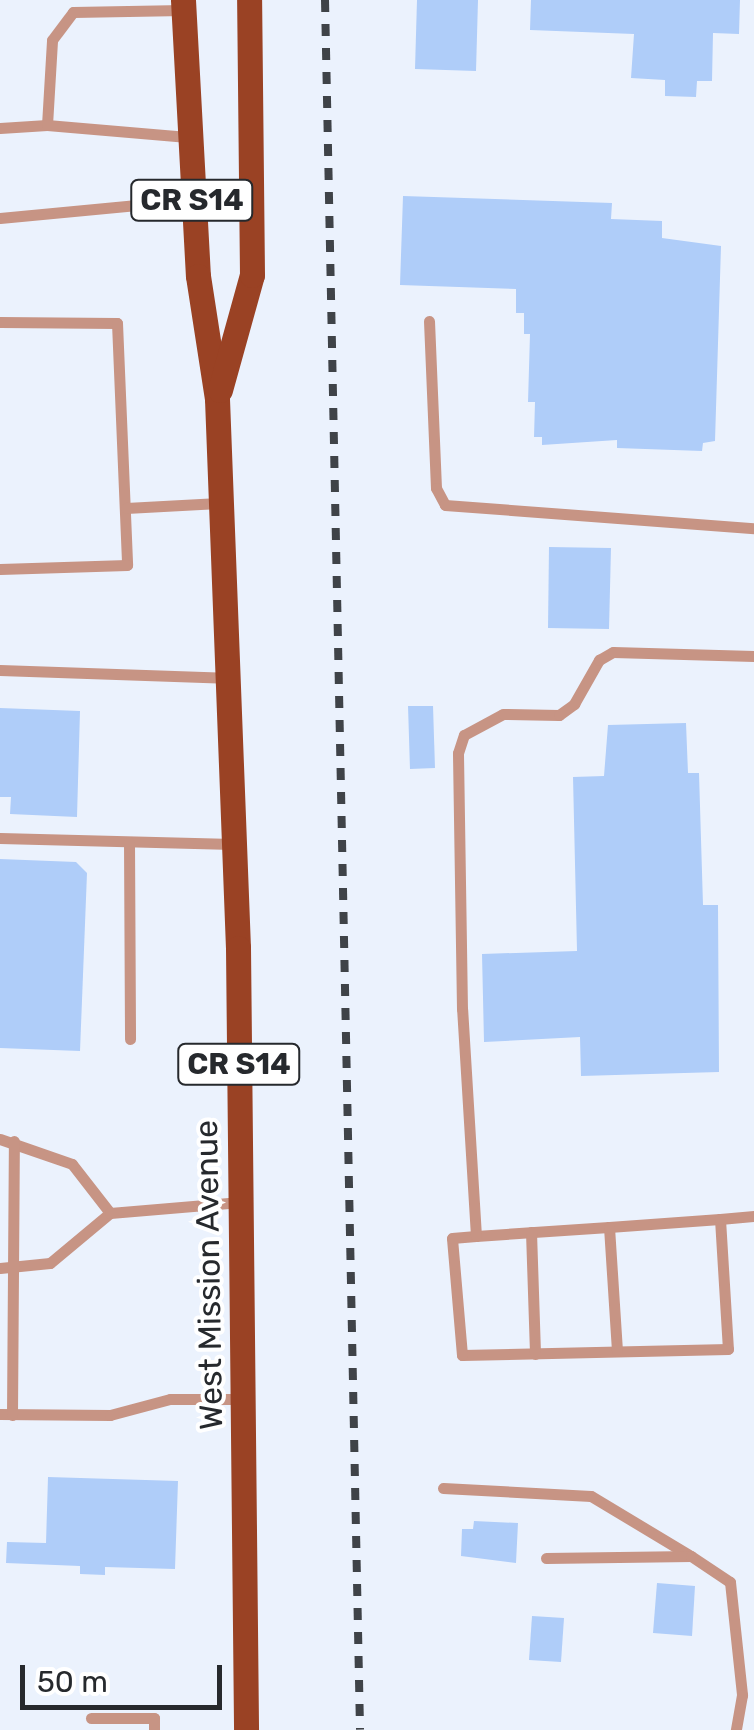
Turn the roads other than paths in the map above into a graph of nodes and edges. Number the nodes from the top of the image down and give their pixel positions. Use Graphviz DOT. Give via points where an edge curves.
graph roads {
  1 [pos="249,0"];
  2 [pos="124,4"];
  3 [pos="183,5"];
  4 [pos="47,125"];
  5 [pos="0,128"];
  6 [pos="187,137"];
  7 [pos="192,200"];
  8 [pos="0,218"];
  9 [pos="429,321"];
  10 [pos="0,322"];
  11 [pos="217,399"];
  12 [pos="219,503"];
  13 [pos="126,508"];
  14 [pos="754,528"];
  15 [pos="0,569"];
  16 [pos="754,656"];
  17 [pos="0,670"];
  18 [pos="225,678"];
  19 [pos="0,838"];
  20 [pos="129,842"];
  21 [pos="233,844"];
  22 [pos="130,1039"];
  23 [pos="0,1139"];
  24 [pos="14,1141"];
  25 [pos="240,1202"];
  26 [pos="110,1213"];
  27 [pos="754,1216"];
  28 [pos="720,1218"];
  29 [pos="609,1227"];
  30 [pos="531,1232"];
  31 [pos="476,1236"];
  32 [pos="0,1268"];
  33 [pos="14,1269"];
  34 [pos="618,1352"];
  35 [pos="536,1354"];
  36 [pos="243,1398"];
  37 [pos="6,1415"];
  38 [pos="444,1488"];
  39 [pos="689,1556"];
  40 [pos="546,1558"];
  41 [pos="91,1718"];
  42 [pos="154,1730"];
  43 [pos="246,1730"];
  44 [pos="736,1730"];
  1 -- 11 [label="main road, West Mission Avenue / CR S14" via="252,275"];
  2 -- 3 [label="lane"];
  2 -- 4 [label="lane" via="73,12 62,23 52,40"];
  3 -- 6 [label="main road, West Mission Avenue / CR S14"];
  4 -- 5 [label="lane"];
  4 -- 6 [label="lane"];
  6 -- 7 [label="main road, West Mission Avenue / CR S14"];
  7 -- 8 [label="lane"];
  7 -- 11 [label="main road, West Mission Avenue / CR S14"];
  9 -- 14 [label="lane" via="436,488 445,505"];
  10 -- 13 [label="lane" via="117,322"];
  11 -- 12 [label="main road, West Mission Avenue / CR S14"];
  12 -- 13 [label="lane"];
  12 -- 18 [label="main road, West Mission Avenue / CR S14"];
  13 -- 15 [label="lane" via="127,565"];
  16 -- 31 [label="lane" via="614,652 599,660 574,704 559,715 503,714 464,734 458,752 462,1009"];
  17 -- 18 [label="lane"];
  18 -- 21 [label="main road, West Mission Avenue / CR S14"];
  19 -- 20 [label="lane"];
  20 -- 21 [label="lane"];
  20 -- 22 [label="lane"];
  21 -- 25 [label="main road, West Mission Avenue / CR S14"];
  23 -- 24 [label="lane"];
  24 -- 26 [label="lane" via="72,1164"];
  24 -- 33 [label="lane"];
  25 -- 26 [label="lane"];
  25 -- 36 [label="main road, West Mission Avenue / CR S14"];
  26 -- 33 [label="lane" via="50,1263"];
  27 -- 28 [label="lane"];
  28 -- 29 [label="lane"];
  28 -- 34 [label="lane" via="728,1349"];
  29 -- 30 [label="lane"];
  29 -- 34 [label="lane"];
  30 -- 31 [label="lane"];
  30 -- 35 [label="lane"];
  31 -- 35 [label="lane" via="452,1238 462,1355"];
  32 -- 33 [label="lane"];
  33 -- 37 [label="lane"];
  34 -- 35 [label="lane"];
  36 -- 37 [label="lane" via="170,1399 110,1415"];
  36 -- 43 [label="main road, West Mission Avenue / CR S14"];
  38 -- 39 [label="lane" via="591,1496"];
  39 -- 40 [label="lane"];
  39 -- 44 [label="lane" via="730,1582 742,1695"];
  41 -- 42 [label="lane" via="154,1718"];
}
